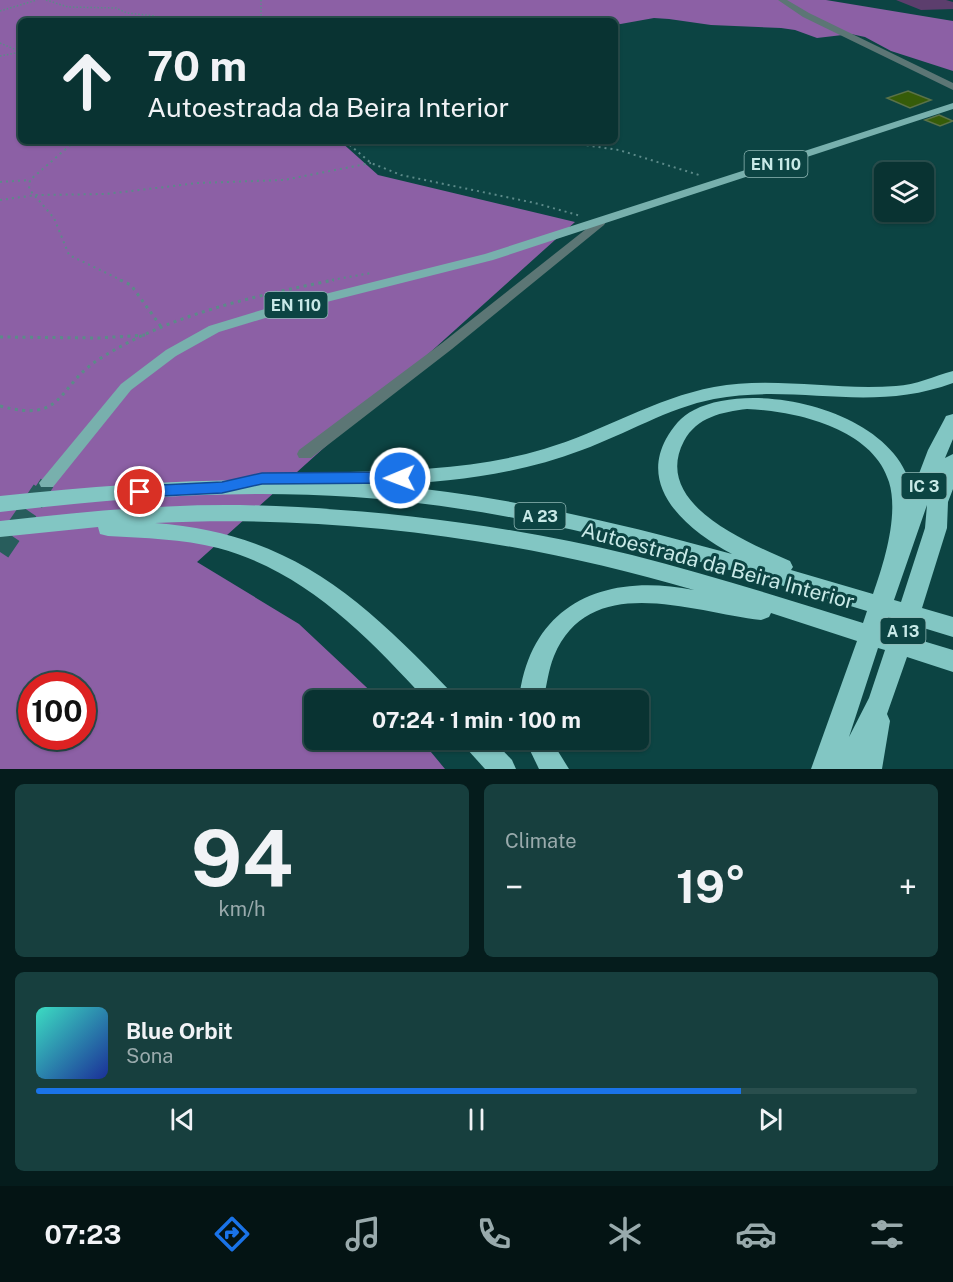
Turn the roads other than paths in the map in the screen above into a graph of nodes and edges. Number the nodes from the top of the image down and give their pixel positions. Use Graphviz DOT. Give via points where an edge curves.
graph roads {
  1 [pos="782,0"];
  2 [pos="953,87"];
  3 [pos="952,108"];
  4 [pos="600,222"];
  5 [pos="953,377"];
  6 [pos="953,420"];
  7 [pos="305,454"];
  8 [pos="953,461"];
  9 [pos="47,483"];
  10 [pos="222,487"];
  11 [pos="0,504"];
  12 [pos="953,504"];
  13 [pos="44,524"];
  14 [pos="936,528"];
  15 [pos="0,530"];
  16 [pos="898,554"];
  17 [pos="850,597"];
  18 [pos="800,612"];
  19 [pos="953,627"];
  20 [pos="950,661"];
  21 [pos="432,690"];
  22 [pos="533,690"];
  23 [pos="881,700"];
  24 [pos="485,750"];
  25 [pos="543,750"];
  26 [pos="830,764"];
  27 [pos="502,769"];
  28 [pos="555,769"];
  29 [pos="868,769"];
  1 -- 2 [label="street"];
  3 -- 4 [label="main road, EN 110"];
  4 -- 7 [label="street"];
  4 -- 9 [label="main road, EN 110" via="489,258 233,322 194,338 126,387"];
  5 -- 10 [label="highway" via="921,389 881,394 758,389 715,392 674,404 547,455 484,470 400,478 262,478"];
  6 -- 16 [label="highway, IC 3"];
  8 -- 14 [label="highway, IC 3" via="938,502"];
  10 -- 11 [label="highway, Autoestrada da Beira Interior / A 23" via="65,496"];
  10 -- 17 [label="highway, Autoestrada da Beira Interior / A 23" via="364,490 467,503 599,529 740,564"];
  12 -- 14 [label="highway"];
  13 -- 15 [label="highway, Autoestrada da Beira Interior / A 23"];
  13 -- 18 [label="highway, Autoestrada da Beira Interior / A 23" via="237,513 445,528 585,554"];
  13 -- 21 [label="highway" via="178,533 260,552 334,594"];
  14 -- 23 [label="highway, A 13"];
  16 -- 17 [label="highway" via="900,484 879,450 857,432 829,417 769,403 718,408 698,415 684,426 674,439 667,469 670,486 688,511 740,548"];
  16 -- 26 [label="highway, A 13"];
  17 -- 19 [label="highway, Autoestrada da Beira Interior / A 23"];
  18 -- 20 [label="highway, Autoestrada da Beira Interior / A 23"];
  18 -- 22 [label="highway" via="743,609 664,594 612,596 590,604 554,633 542,652"];
  23 -- 26 [label="highway, A 13"];
  23 -- 29 [label="highway"];
  24 -- 27 [label="highway"];
  25 -- 28 [label="highway"];
}
